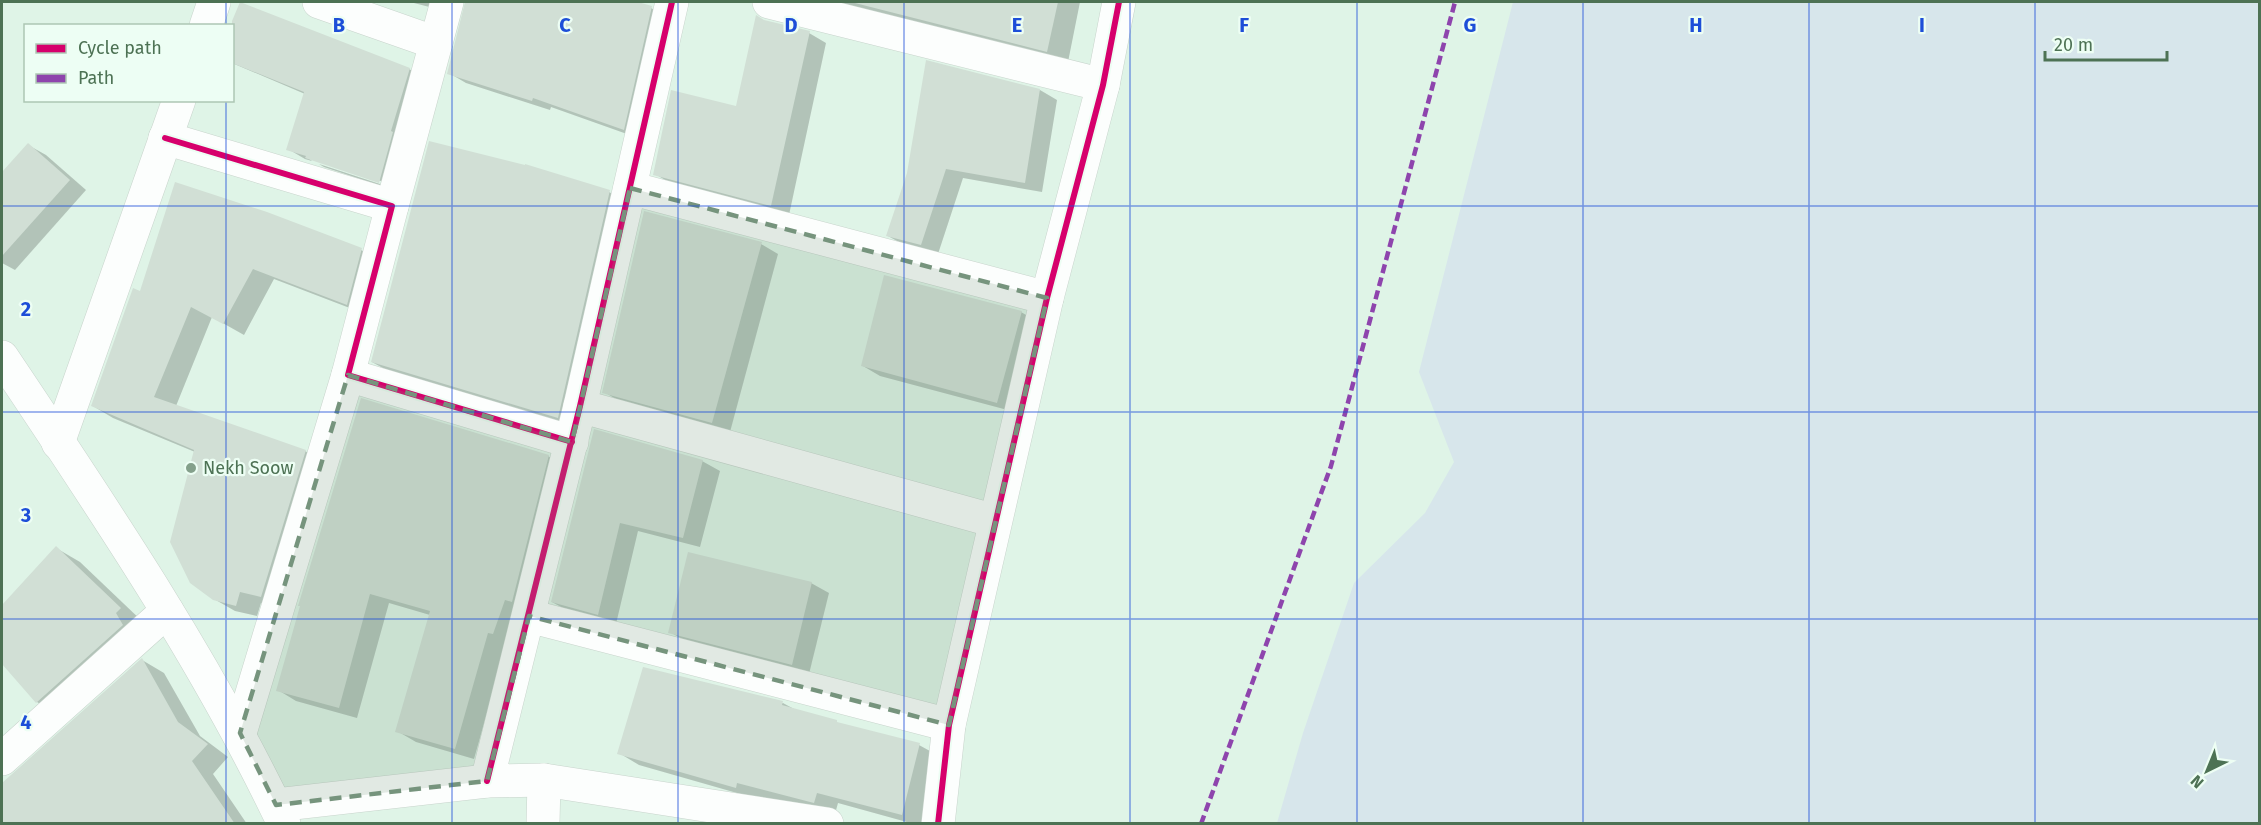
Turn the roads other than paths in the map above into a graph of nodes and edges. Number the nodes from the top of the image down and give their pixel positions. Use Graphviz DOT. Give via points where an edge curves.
graph roads {
  1 [pos="214,2"];
  2 [pos="319,2"];
  3 [pos="447,2"];
  4 [pos="672,2"];
  5 [pos="769,2"];
  6 [pos="1119,2"];
  7 [pos="207,24"];
  8 [pos="436,43"];
  9 [pos="1103,85"];
  10 [pos="178,102"];
  11 [pos="165,138"];
  12 [pos="630,188"];
  13 [pos="392,206"];
  14 [pos="1047,298"];
  15 [pos="2,357"];
  16 [pos="348,375"];
  17 [pos="580,406"];
  18 [pos="572,442"];
  19 [pos="58,443"];
  20 [pos="995,521"];
  21 [pos="167,610"];
  22 [pos="529,616"];
  23 [pos="949,725"];
  24 [pos="240,734"];
  25 [pos="2,759"];
  26 [pos="544,780"];
  27 [pos="487,781"];
  28 [pos="280,814"];
  29 [pos="543,824"];
  30 [pos="827,824"];
  31 [pos="938,824"];
  1 -- 7 [label="street"];
  2 -- 8 [label="street"];
  3 -- 8 [label="street"];
  4 -- 12 [label="street"];
  5 -- 9 [label="street"];
  6 -- 9 [label="street"];
  8 -- 13 [label="street"];
  9 -- 14 [label="street"];
  10 -- 11 [label="street"];
  11 -- 13 [label="street"];
  11 -- 19 [label="street"];
  12 -- 14 [label="street"];
  12 -- 17 [label="street"];
  13 -- 16 [label="street"];
  14 -- 20 [label="street"];
  15 -- 19 [label="street"];
  16 -- 18 [label="street"];
  16 -- 24 [label="street"];
  17 -- 18 [label="street"];
  17 -- 20 [label="street"];
  18 -- 22 [label="street"];
  19 -- 21 [label="street"];
  20 -- 23 [label="street"];
  21 -- 24 [label="street"];
  21 -- 25 [label="street"];
  22 -- 23 [label="street"];
  22 -- 27 [label="street"];
  23 -- 31 [label="street"];
  24 -- 28 [label="street"];
  26 -- 27 [label="street"];
  26 -- 29 [label="street"];
  26 -- 30 [label="street"];
  27 -- 28 [label="street"];
}
